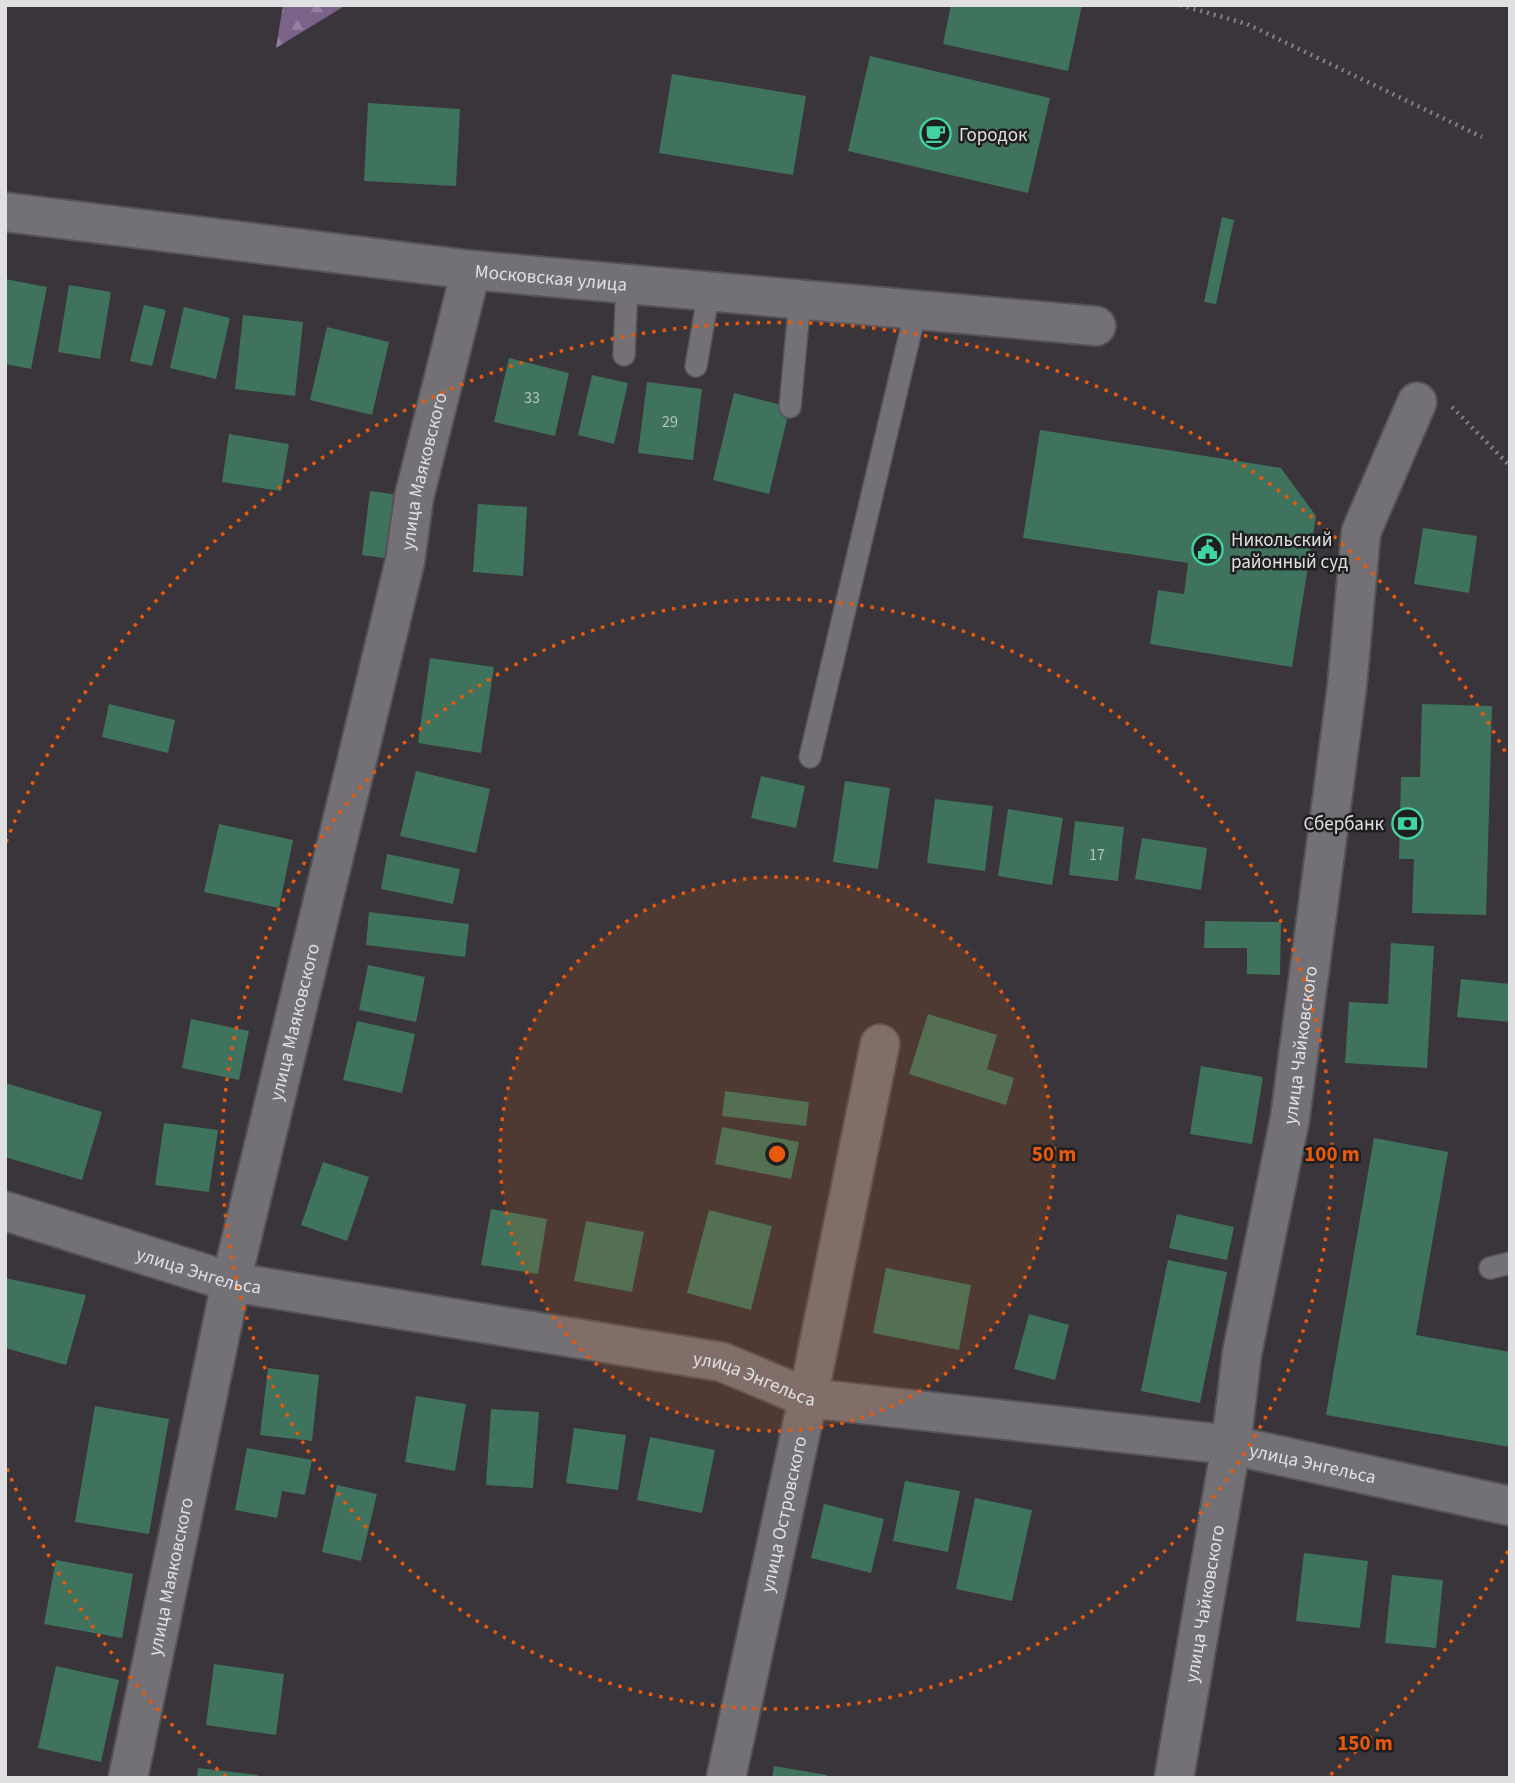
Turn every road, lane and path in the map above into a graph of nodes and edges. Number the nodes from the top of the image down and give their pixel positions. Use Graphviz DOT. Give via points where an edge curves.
graph roads {
  1 [pos="1180,5"];
  2 [pos="1482,137"];
  3 [pos="5,212"];
  4 [pos="471,270"];
  5 [pos="627,284"];
  6 [pos="709,291"];
  7 [pos="800,299"];
  8 [pos="916,309"];
  9 [pos="1096,326"];
  10 [pos="624,355"];
  11 [pos="696,366"];
  12 [pos="1417,402"];
  13 [pos="790,407"];
  14 [pos="1510,466"];
  15 [pos="810,757"];
  16 [pos="880,1044"];
  17 [pos="5,1210"];
  18 [pos="231,1282"];
  19 [pos="808,1398"];
  20 [pos="1231,1445"];
  21 [pos="1510,1506"];
  22 [pos="128,1778"];
  23 [pos="726,1778"];
  24 [pos="1174,1778"];
  1 -- 2 [label="path" via="1247,24"];
  3 -- 4 [label="street, Московская улица"];
  4 -- 5 [label="street, Московская улица"];
  4 -- 18 [label="street, улица Маяковского"];
  5 -- 6 [label="street, Московская улица"];
  5 -- 10 [label="lane"];
  6 -- 7 [label="street, Московская улица"];
  6 -- 11 [label="lane"];
  7 -- 8 [label="street, Московская улица"];
  7 -- 13 [label="lane"];
  8 -- 9 [label="street, Московская улица"];
  8 -- 15 [label="lane"];
  12 -- 14 [label="path" via="1455,408"];
  12 -- 20 [label="street, улица Чайковского" via="1361,532 1348,686 1292,1105 1242,1353"];
  16 -- 19 [label="street, улица Островского"];
  17 -- 18 [label="street, улица Энгельса"];
  18 -- 19 [label="street, улица Энгельса" via="722,1362"];
  18 -- 22 [label="street, улица Маяковского"];
  19 -- 20 [label="street, улица Энгельса"];
  19 -- 23 [label="street, улица Островского"];
  20 -- 21 [label="street, улица Энгельса"];
  20 -- 24 [label="street, улица Чайковского"];
}
